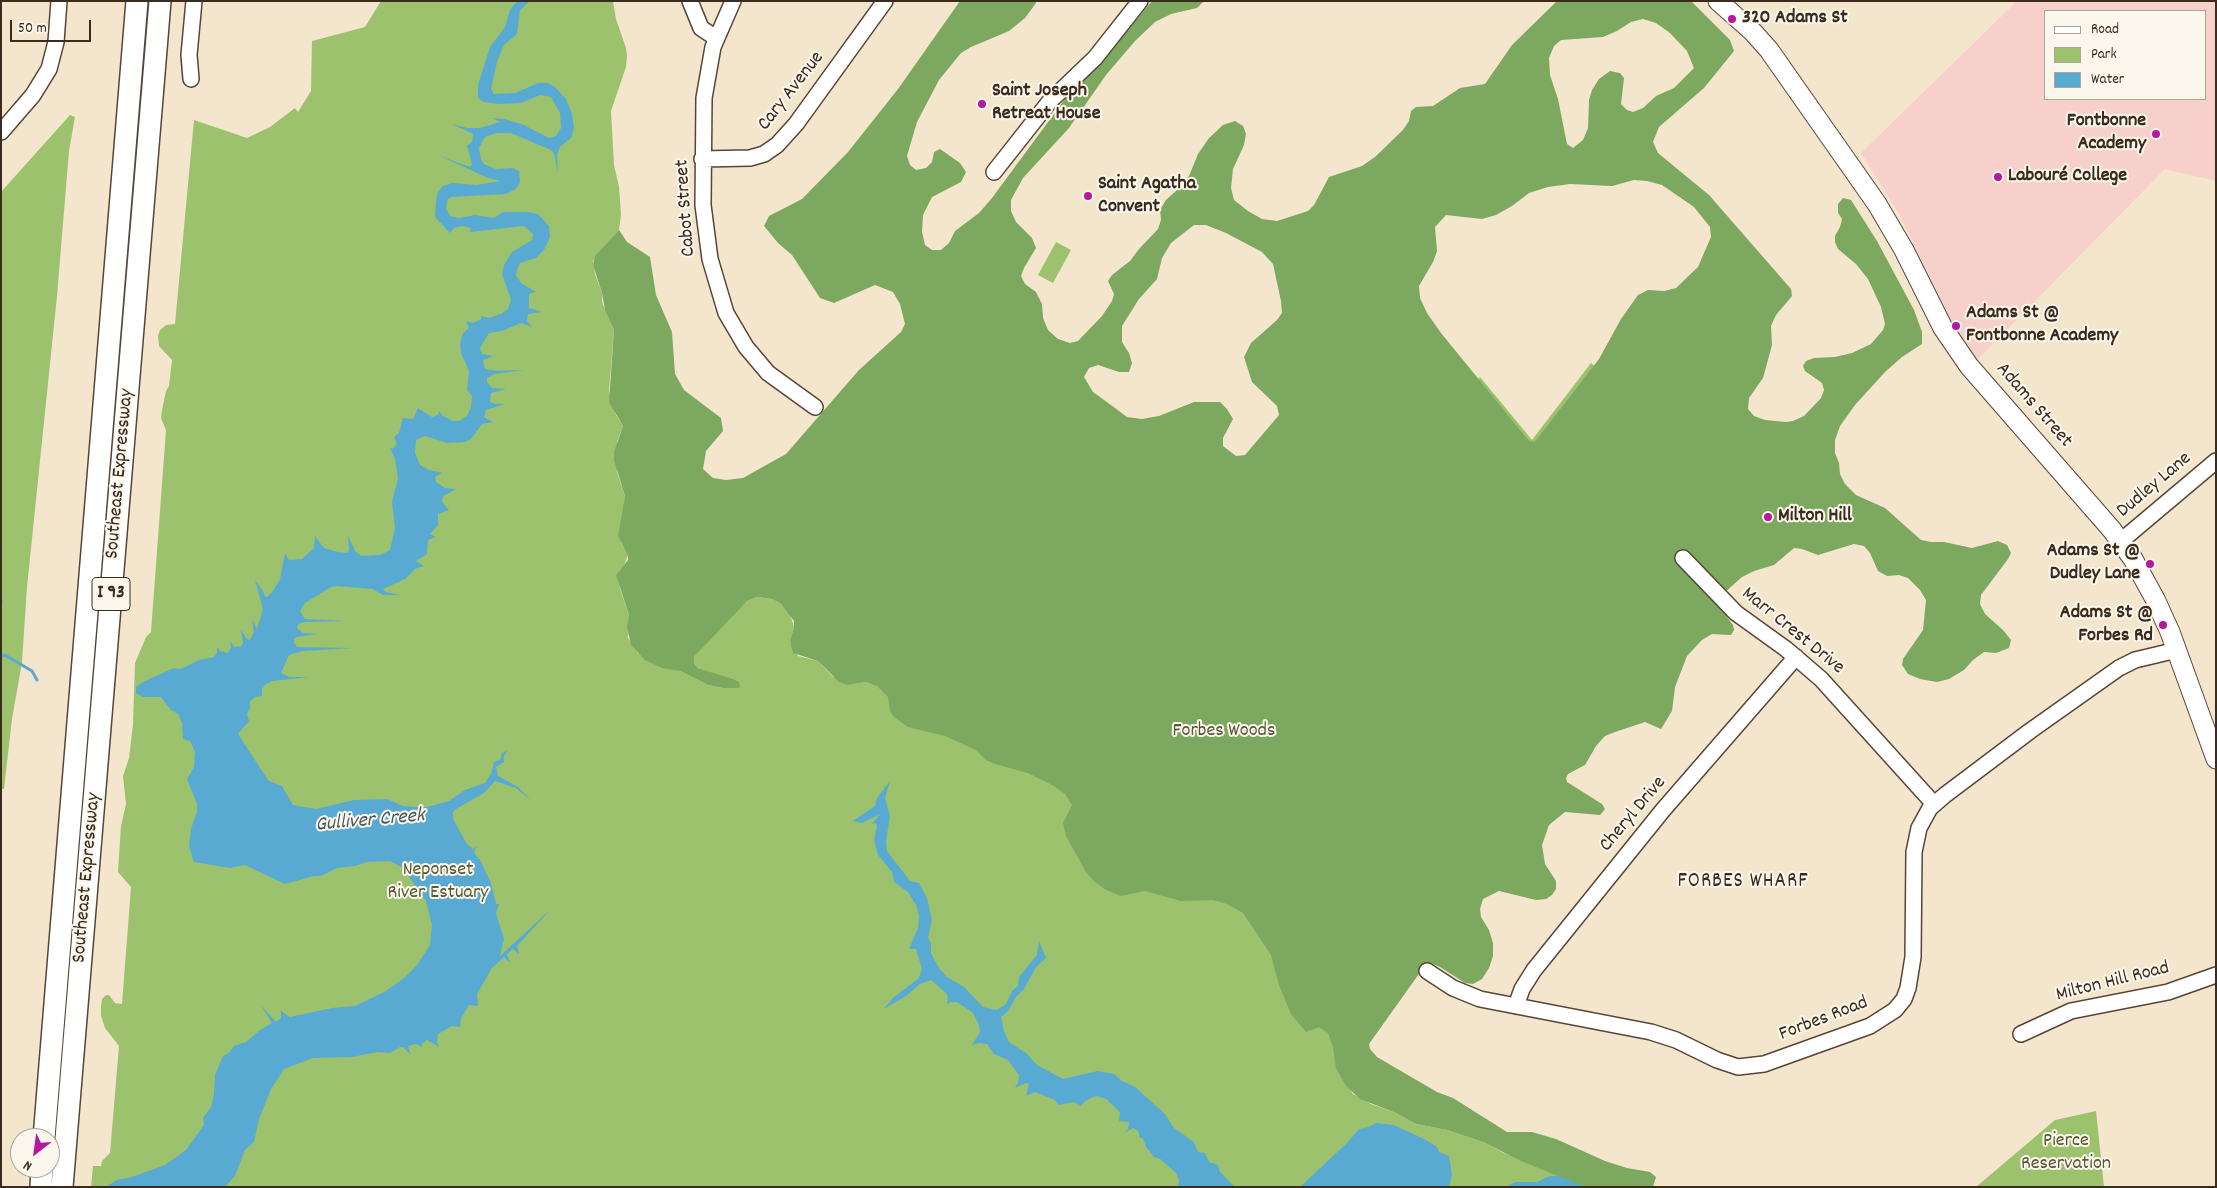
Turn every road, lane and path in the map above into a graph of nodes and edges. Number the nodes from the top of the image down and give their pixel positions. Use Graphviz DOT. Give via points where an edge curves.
graph roads {
  1 [pos="59,1"];
  2 [pos="128,1"];
  3 [pos="137,1"];
  4 [pos="149,1"];
  5 [pos="160,1"];
  6 [pos="194,1"];
  7 [pos="690,1"];
  8 [pos="733,1"];
  9 [pos="885,1"];
  10 [pos="1140,1"];
  11 [pos="1718,1"];
  12 [pos="716,38"];
  13 [pos="191,79"];
  14 [pos="1,132"];
  15 [pos="702,159"];
  16 [pos="994,172"];
  17 [pos="816,407"];
  18 [pos="2216,461"];
  19 [pos="2121,541"];
  20 [pos="1683,558"];
  21 [pos="2177,650"];
  22 [pos="1796,657"];
  23 [pos="2216,759"];
  24 [pos="1934,804"];
  25 [pos="1427,971"];
  26 [pos="2216,975"];
  27 [pos="1516,1006"];
  28 [pos="2020,1034"];
  29 [pos="37,1128"];
  30 [pos="45,1128"];
  31 [pos="53,1187"];
  32 [pos="62,1187"];
  1 -- 14 [label="street" via="56,42 49,69 33,96"];
  2 -- 29 [label="highway, Southeast Expressway / I 93"];
  3 -- 30 [label="highway, I 93"];
  4 -- 31 [label="highway, I 93"];
  5 -- 32 [label="highway, Southeast Expressway / I 93"];
  6 -- 13 [label="street" via="189,55"];
  7 -- 12 [label="street" via="701,28"];
  8 -- 12 [label="street, Cabot Street"];
  9 -- 15 [label="street, Cary Avenue" via="796,124 777,145 750,158"];
  10 -- 16 [label="street" via="1095,58 1050,101"];
  11 -- 19 [label="main road, Adams Street" via="1769,50 1877,204 1943,328 1969,366"];
  12 -- 15 [label="street, Cabot Street" via="706,78"];
  15 -- 17 [label="street, Cabot Street" via="707,245 726,313 740,339 761,366"];
  18 -- 19 [label="street, Dudley Lane"];
  19 -- 21 [label="main road, Adams Street" via="2148,584"];
  20 -- 22 [label="street, Marr Crest Drive" via="1732,610"];
  21 -- 23 [label="main road, Adams Street"];
  21 -- 24 [label="street, Forbes Road" via="2135,660 2119,668"];
  22 -- 24 [label="street, Marr Crest Drive" via="1829,687"];
  22 -- 27 [label="street, Cheryl Drive" via="1663,810 1534,970"];
  24 -- 27 [label="street, Forbes Road" via="1919,828 1914,852 1913,957 1908,988 1900,1005 1877,1023 1764,1064 1745,1067 1724,1063 1651,1032"];
  25 -- 27 [label="street, Forbes Road" via="1462,992"];
  26 -- 28 [label="street, Milton Hill Road" via="2168,992 2071,1011"];
}
